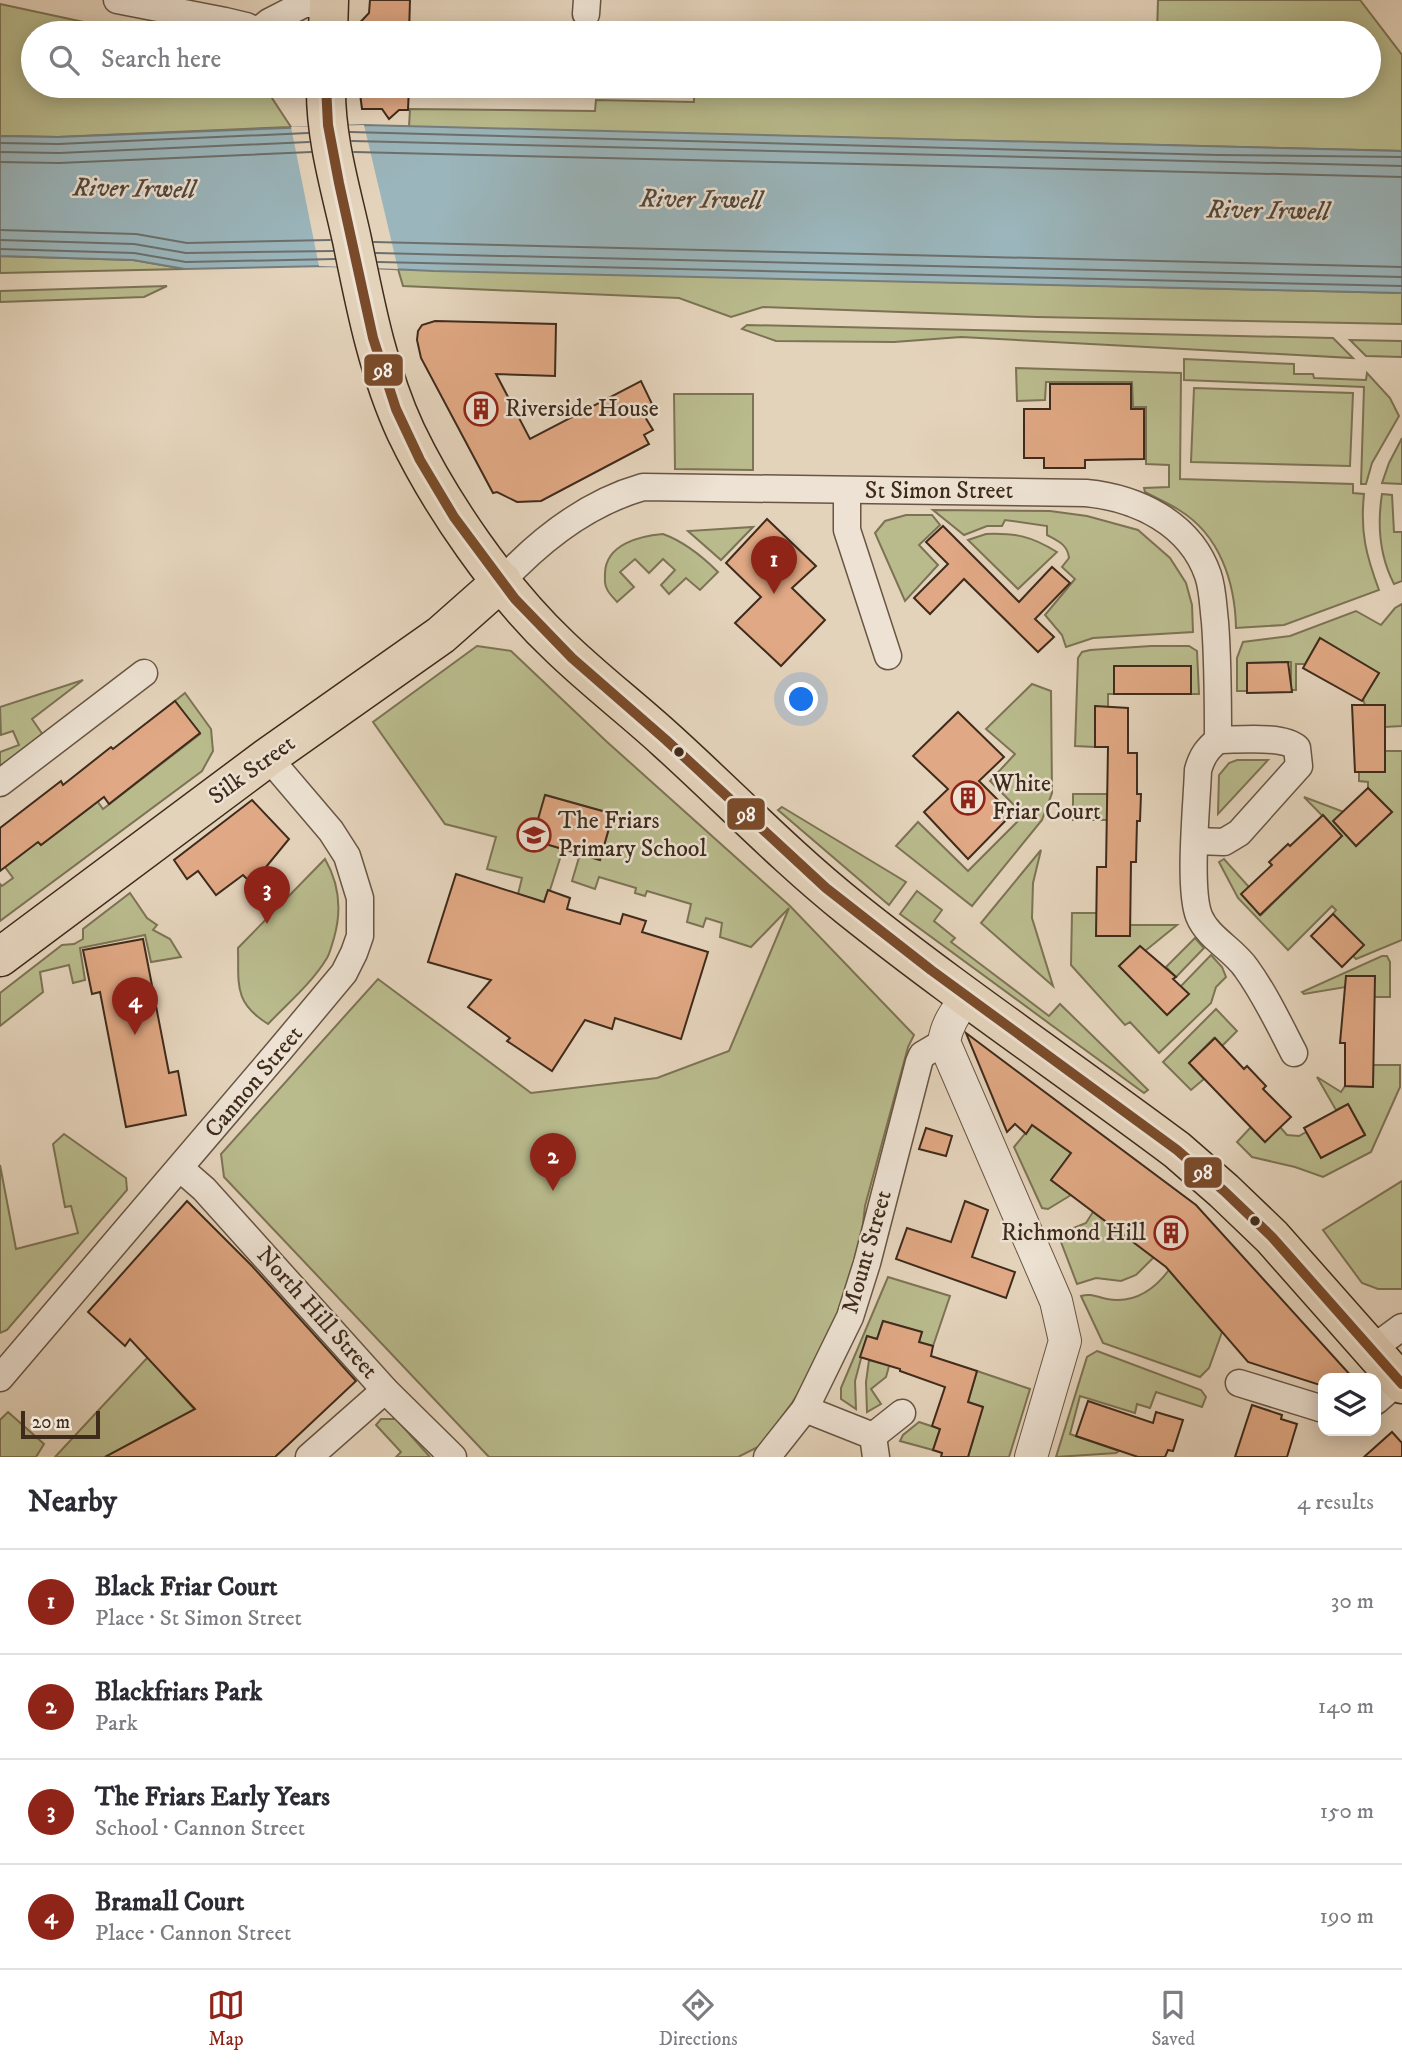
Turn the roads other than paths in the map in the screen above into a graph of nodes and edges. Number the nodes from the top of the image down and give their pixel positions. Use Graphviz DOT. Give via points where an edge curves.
graph roads {
  1 [pos="117,0"];
  2 [pos="328,13"];
  3 [pos="225,21"];
  4 [pos="271,21"];
  5 [pos="321,101"];
  6 [pos="847,491"];
  7 [pos="502,581"];
  8 [pos="888,656"];
  9 [pos="144,673"];
  10 [pos="1218,740"];
  11 [pos="268,757"];
  12 [pos="0,783"];
  13 [pos="1196,841"];
  14 [pos="0,957"];
  15 [pos="967,997"];
  16 [pos="944,1042"];
  17 [pos="1294,1053"];
  18 [pos="181,1169"];
  19 [pos="1402,1327"];
  20 [pos="1372,1349"];
  21 [pos="0,1378"];
  22 [pos="1238,1382"];
  23 [pos="1392,1389"];
  24 [pos="385,1390"];
  25 [pos="1318,1407"];
  26 [pos="805,1409"];
  27 [pos="902,1413"];
  28 [pos="874,1446"];
  29 [pos="309,1457"];
  30 [pos="453,1457"];
  31 [pos="766,1457"];
  32 [pos="1031,1457"];
  1 -- 3 [label="street"];
  2 -- 4 [label="street" via="304,4"];
  5 -- 7 [label="main road" via="373,338 404,429 458,524"];
  6 -- 7 [label="street, St Simon Street" via="643,487 607,499 577,517 533,548"];
  6 -- 8 [label="street" via="847,530"];
  6 -- 10 [label="street, St Simon Street" via="1110,495 1164,519 1190,542 1208,576 1216,638"];
  7 -- 11 [label="main road, Silk Street" via="441,635"];
  7 -- 15 [label="main road" via="556,643 751,821 848,907"];
  9 -- 12 [label="street"];
  10 -- 13 [label="street" via="1202,757 1198,770"];
  10 -- 13 [label="street" via="1292,743 1297,748 1298,766 1239,833 1224,842"];
  11 -- 14 [label="main road, Silk Street"];
  11 -- 18 [label="street, Cannon Street" via="347,856 360,898 360,936 344,973"];
  13 -- 17 [label="street" via="1198,913 1245,966"];
  15 -- 16 [label="street" via="953,1016"];
  15 -- 20 [label="main road" via="1177,1150 1272,1237"];
  16 -- 26 [label="street, Mount Street" via="922,1055 919,1062 853,1306"];
  16 -- 32 [label="street" via="1061,1320 1065,1341"];
  18 -- 21 [label="street, Cannon Street"];
  18 -- 24 [label="street, North Hill Street"];
  19 -- 20 [label="street"];
  20 -- 23 [label="main road"];
  22 -- 25 [label="street"];
  24 -- 29 [label="street"];
  24 -- 30 [label="street, North Hill Street"];
  26 -- 28 [label="street"];
  26 -- 31 [label="street, Mount Street"];
  27 -- 28 [label="street"];
}
